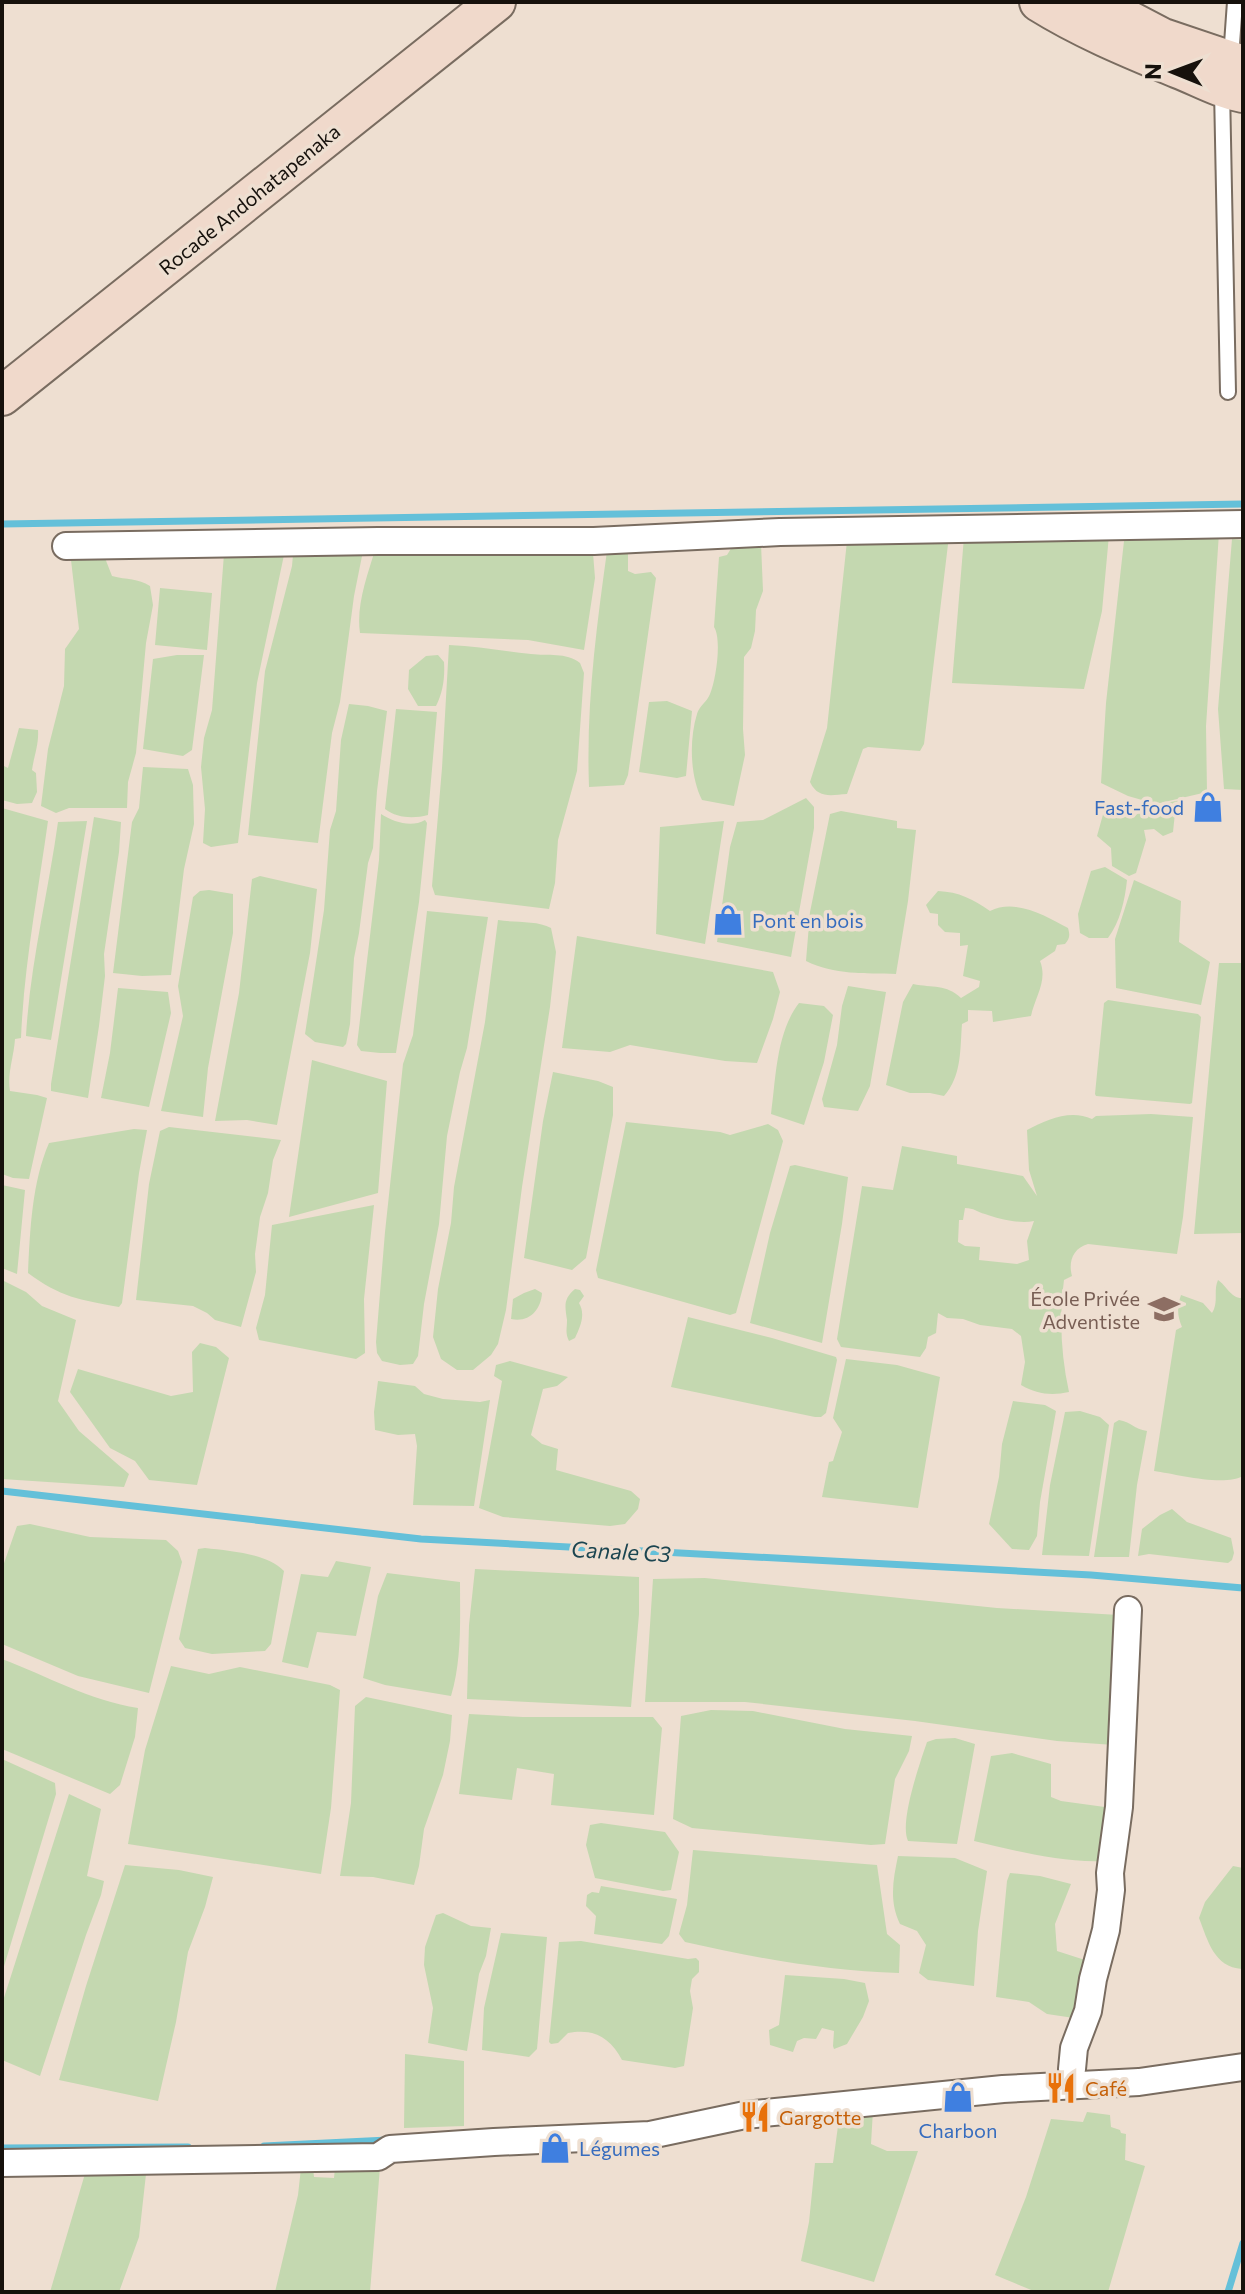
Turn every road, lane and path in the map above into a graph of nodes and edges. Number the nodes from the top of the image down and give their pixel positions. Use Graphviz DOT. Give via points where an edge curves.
graph roads {
  1 [pos="496,2"];
  2 [pos="1039,2"];
  3 [pos="1235,2"];
  4 [pos="1114,7"];
  5 [pos="1235,77"];
  6 [pos="1228,392"];
  7 [pos="2,396"];
  8 [pos="1243,524"];
  9 [pos="66,546"];
  10 [pos="1128,1610"];
  11 [pos="1243,2067"];
  12 [pos="1072,2069"];
  13 [pos="2,2163"];
  1 -- 7 [label="main road, Rocade Andohatapenaka"];
  2 -- 5 [label="main road" via="1106,39 1180,69"];
  3 -- 5 [label="lane"];
  4 -- 5 [label="main road"];
  5 -- 6 [label="lane"];
  8 -- 9 [label="street" via="780,532 594,541"];
  10 -- 12 [label="street" via="1111,1890"];
  11 -- 13 [label="street" via="1139,2082 1003,2089 745,2115 650,2135 390,2149 378,2157"];
}
